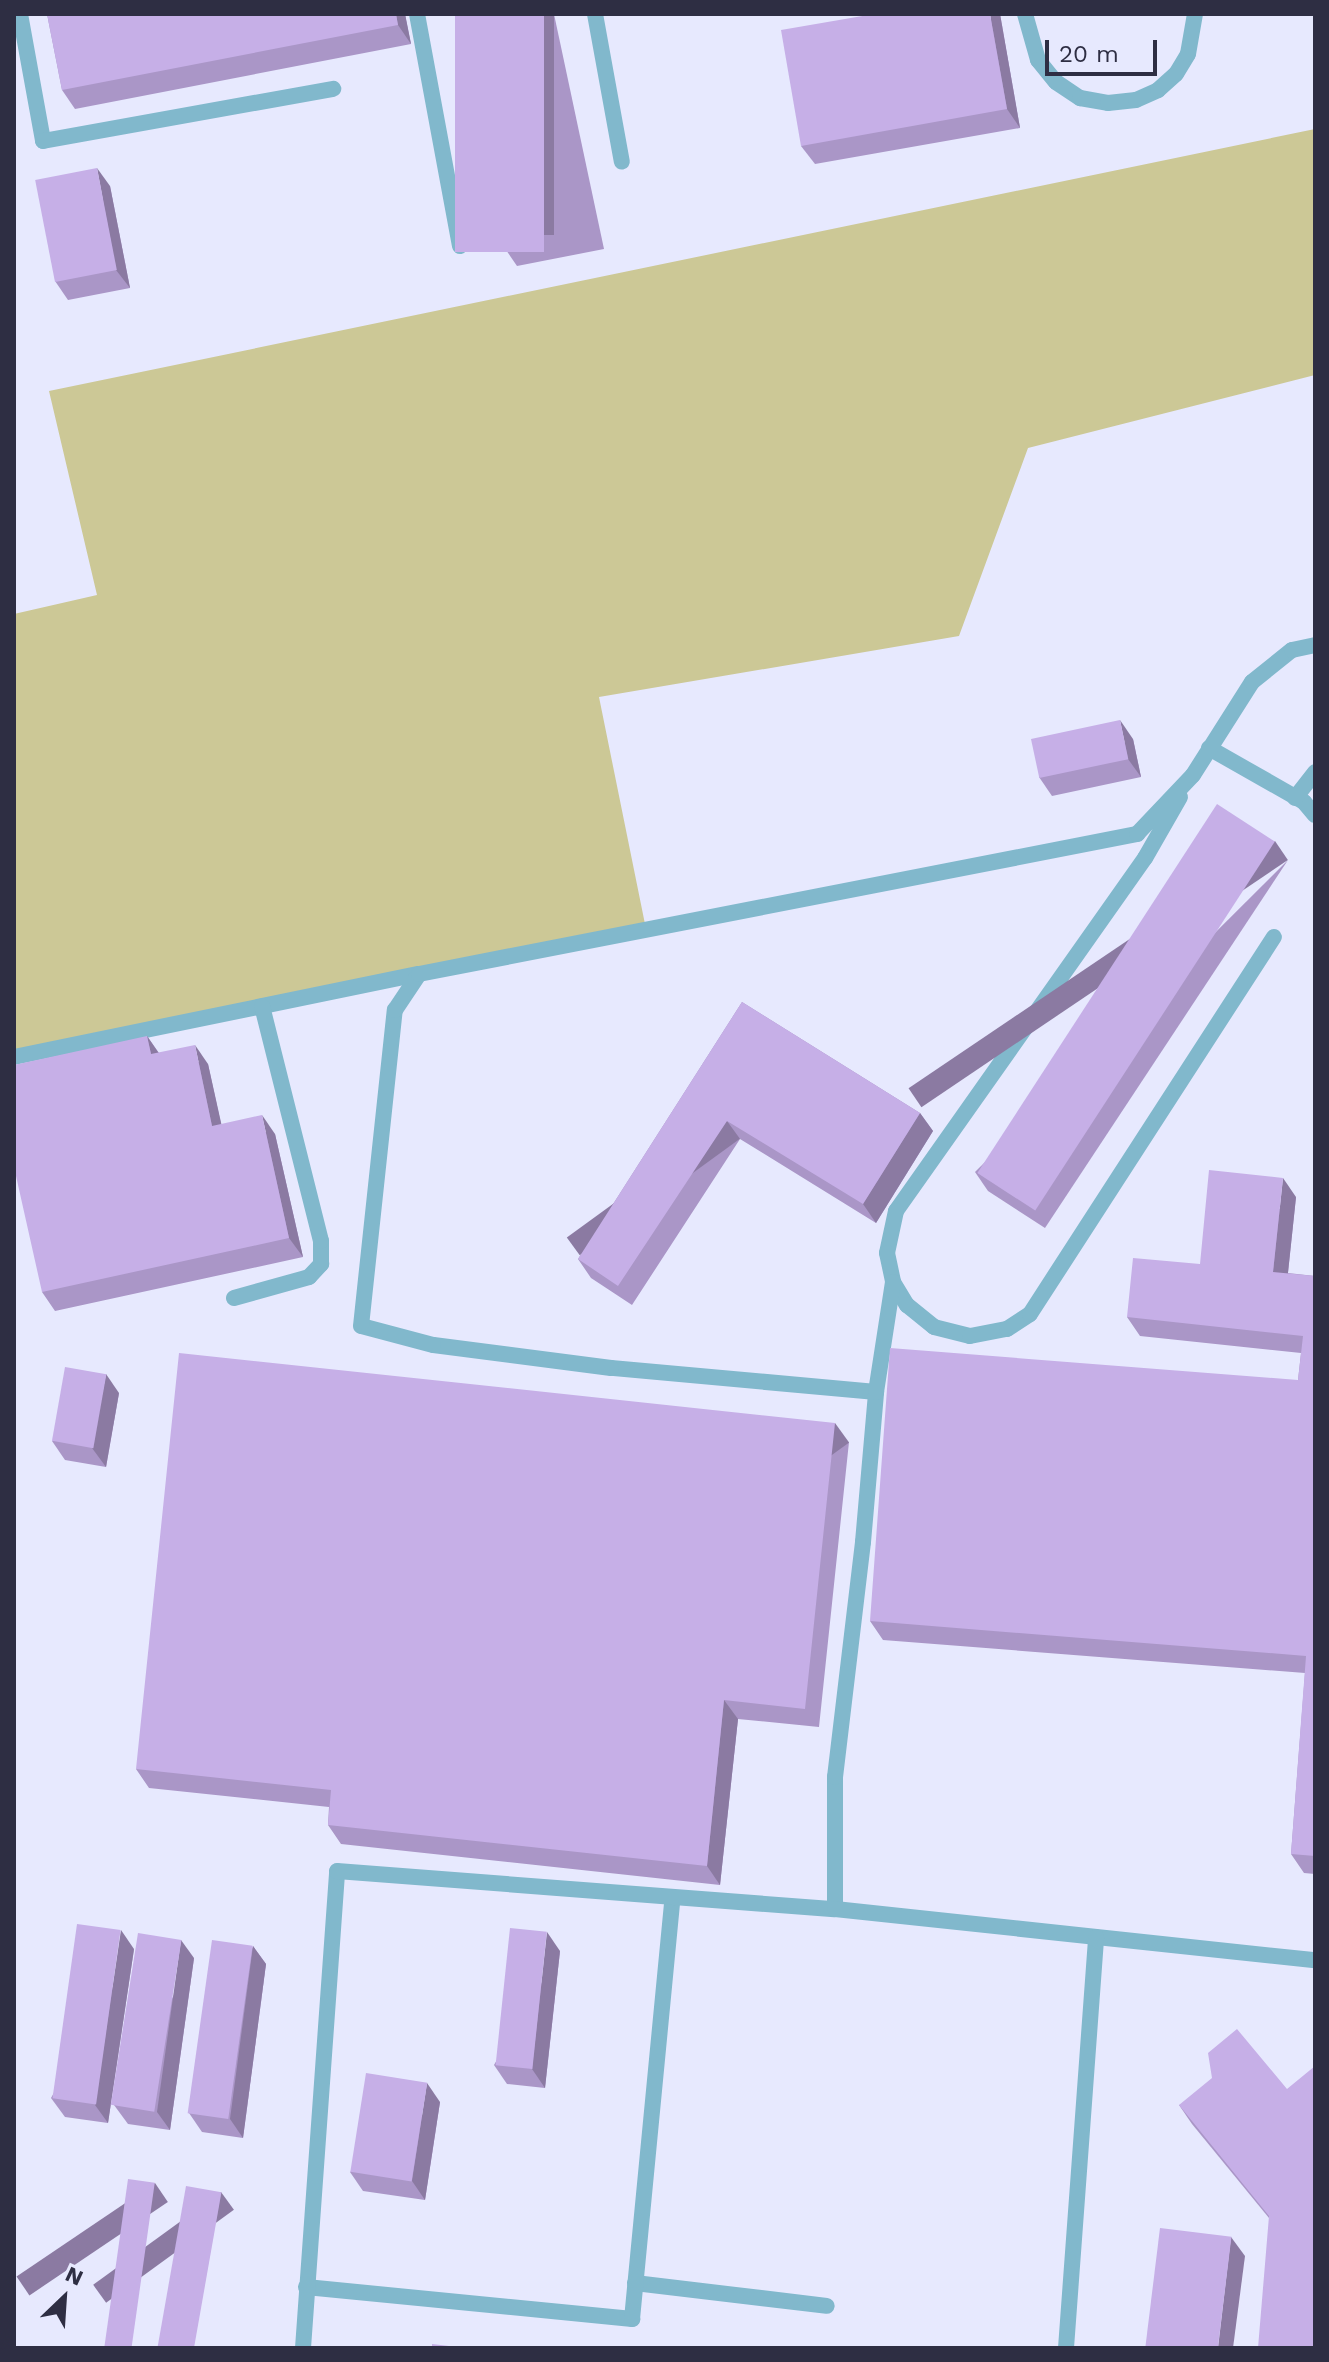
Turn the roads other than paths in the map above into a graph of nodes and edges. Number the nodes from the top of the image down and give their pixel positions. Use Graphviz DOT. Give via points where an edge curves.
graph roads {
  1 [pos="20,14"];
  2 [pos="417,14"];
  3 [pos="595,14"];
  4 [pos="1025,14"];
  5 [pos="1195,14"];
  6 [pos="333,89"];
  7 [pos="622,162"];
  8 [pos="460,246"];
  9 [pos="1315,645"];
  10 [pos="1209,748"];
  11 [pos="1315,772"];
  12 [pos="1193,775"];
  13 [pos="1295,798"];
  14 [pos="1315,815"];
  15 [pos="1274,937"];
  16 [pos="419,974"];
  17 [pos="262,1006"];
  18 [pos="14,1057"];
  19 [pos="893,1282"];
  20 [pos="234,1298"];
  21 [pos="876,1392"];
  22 [pos="673,1897"];
  23 [pos="835,1909"];
  24 [pos="1096,1937"];
  25 [pos="1315,1960"];
  26 [pos="635,2283"];
  27 [pos="306,2287"];
  28 [pos="827,2306"];
  29 [pos="303,2348"];
  30 [pos="1066,2348"];
  1 -- 6 [label="lane" via="43,141"];
  2 -- 8 [label="lane"];
  3 -- 7 [label="lane"];
  4 -- 5 [label="lane" via="1038,60 1056,82 1080,98 1108,103 1136,100 1176,74 1188,54"];
  9 -- 10 [label="lane" via="1292,650 1252,682"];
  10 -- 12 [label="lane"];
  10 -- 13 [label="lane"];
  11 -- 13 [label="lane"];
  12 -- 16 [label="lane" via="1137,834"];
  12 -- 19 [label="lane" via="1145,858 896,1211 887,1253"];
  13 -- 14 [label="lane"];
  15 -- 19 [label="lane" via="1030,1314 989,1334 952,1333 920,1317"];
  16 -- 17 [label="lane"];
  16 -- 21 [label="lane" via="395,1010 361,1326 447,1347"];
  17 -- 18 [label="lane"];
  17 -- 20 [label="lane" via="321,1241 321,1264 309,1277"];
  19 -- 21 [label="lane"];
  21 -- 23 [label="lane" via="835,1777"];
  22 -- 23 [label="lane"];
  22 -- 26 [label="lane"];
  22 -- 27 [label="lane" via="337,1871"];
  23 -- 24 [label="lane"];
  24 -- 25 [label="lane"];
  24 -- 30 [label="lane"];
  26 -- 27 [label="lane" via="632,2319"];
  26 -- 28 [label="lane"];
  27 -- 29 [label="lane"];
}
